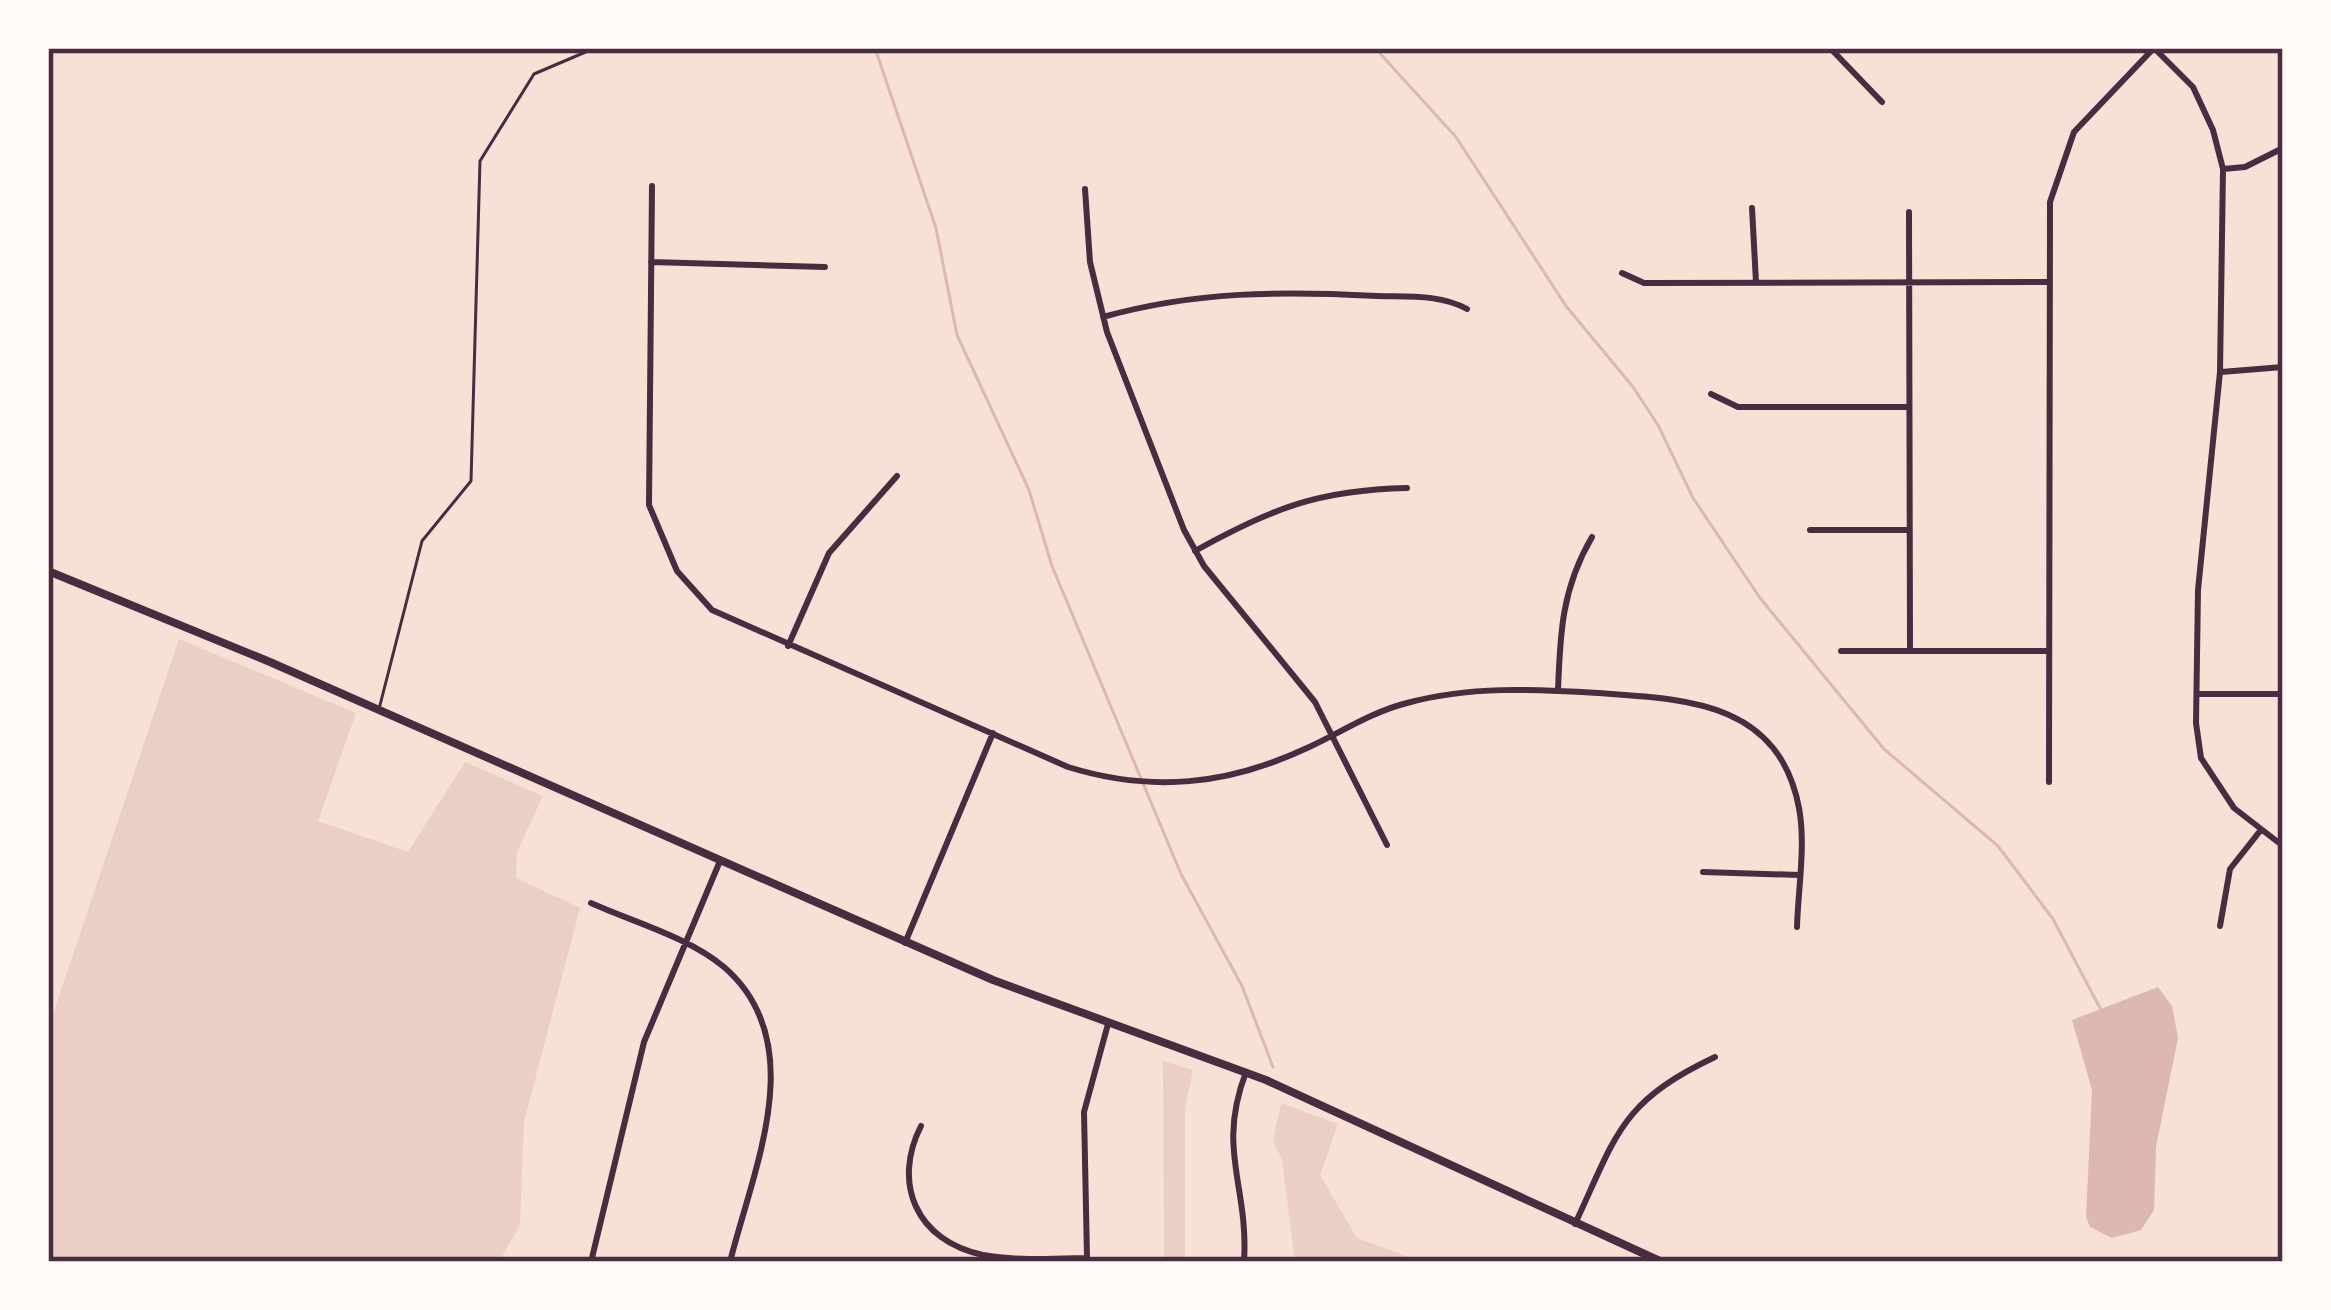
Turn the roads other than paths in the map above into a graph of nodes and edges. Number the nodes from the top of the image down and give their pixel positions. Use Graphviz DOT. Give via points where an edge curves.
graph roads {
  1 [pos="595,48"];
  2 [pos="1830,48"];
  3 [pos="2154,48"];
  4 [pos="1882,101"];
  5 [pos="2283,148"];
  6 [pos="2223,169"];
  7 [pos="652,186"];
  8 [pos="1085,189"];
  9 [pos="1752,208"];
  10 [pos="1909,212"];
  11 [pos="651,262"];
  12 [pos="825,267"];
  13 [pos="1622,273"];
  14 [pos="1909,282"];
  15 [pos="2050,282"];
  16 [pos="1756,283"];
  17 [pos="1467,309"];
  18 [pos="1102,317"];
  19 [pos="2283,367"];
  20 [pos="2220,372"];
  21 [pos="1712,394"];
  22 [pos="1907,407"];
  23 [pos="897,476"];
  24 [pos="1407,488"];
  25 [pos="1810,530"];
  26 [pos="1909,530"];
  27 [pos="1592,537"];
  28 [pos="1195,550"];
  29 [pos="48,572"];
  30 [pos="788,646"];
  31 [pos="1841,651"];
  32 [pos="1910,651"];
  33 [pos="2049,651"];
  34 [pos="1558,691"];
  35 [pos="2198,694"];
  36 [pos="2283,694"];
  37 [pos="379,711"];
  38 [pos="993,734"];
  39 [pos="1332,735"];
  40 [pos="2049,782"];
  41 [pos="2260,831"];
  42 [pos="1387,844"];
  43 [pos="2283,846"];
  44 [pos="720,861"];
  45 [pos="1703,872"];
  46 [pos="1799,875"];
  47 [pos="590,903"];
  48 [pos="2220,926"];
  49 [pos="1797,927"];
  50 [pos="905,943"];
  51 [pos="686,944"];
  52 [pos="1108,1024"];
  53 [pos="1715,1057"];
  54 [pos="1246,1072"];
  55 [pos="921,1126"];
  56 [pos="1575,1224"];
  57 [pos="1087,1260"];
  58 [pos="591,1262"];
  59 [pos="730,1262"];
  60 [pos="1244,1262"];
  61 [pos="1662,1262"];
  1 -- 37 [label="lane" via="534,74 480,161 471,481 422,541"];
  2 -- 4 [label="street"];
  3 -- 6 [label="street" via="2193,87"];
  3 -- 15 [label="street" via="2062,155 2050,202"];
  5 -- 6 [label="street"];
  6 -- 20 [label="street"];
  7 -- 11 [label="street"];
  8 -- 18 [label="street"];
  9 -- 16 [label="street"];
  10 -- 14 [label="street"];
  11 -- 12 [label="street"];
  11 -- 30 [label="street" via="647,472 656,530 702,602"];
  13 -- 16 [label="street" via="1643,283"];
  14 -- 15 [label="street"];
  14 -- 16 [label="street"];
  14 -- 22 [label="street"];
  15 -- 33 [label="street"];
  17 -- 18 [label="street" via="1433,298 1260,290 1174,298"];
  18 -- 28 [label="street"];
  19 -- 20 [label="street"];
  20 -- 35 [label="street" via="2200,537"];
  21 -- 22 [label="street" via="1738,407"];
  22 -- 26 [label="street"];
  23 -- 30 [label="street" via="829,553"];
  24 -- 28 [label="street" via="1307,497"];
  25 -- 26 [label="street"];
  26 -- 32 [label="street"];
  27 -- 34 [label="street" via="1570,575 1561,613"];
  28 -- 39 [label="street" via="1297,675"];
  29 -- 37 [label="main road"];
  30 -- 38 [label="street"];
  31 -- 32 [label="street"];
  32 -- 33 [label="street"];
  33 -- 40 [label="street"];
  34 -- 39 [label="street" via="1436,695"];
  34 -- 46 [label="street" via="1683,699 1721,708 1754,729 1780,760 1799,808"];
  35 -- 36 [label="street"];
  35 -- 41 [label="street" via="2201,758"];
  37 -- 44 [label="main road"];
  38 -- 39 [label="street" via="1087,773 1165,784 1243,774"];
  38 -- 50 [label="street"];
  39 -- 42 [label="street"];
  41 -- 43 [label="street"];
  41 -- 48 [label="street" via="2225,885"];
  44 -- 50 [label="main road"];
  44 -- 51 [label="street"];
  45 -- 46 [label="street"];
  46 -- 49 [label="street"];
  47 -- 51 [label="street"];
  50 -- 52 [label="main road"];
  51 -- 58 [label="street" via="644,1042"];
  51 -- 59 [label="street" via="742,987 772,1050 769,1099"];
  52 -- 54 [label="main road"];
  52 -- 57 [label="street" via="1084,1112"];
  53 -- 56 [label="street" via="1629,1112"];
  54 -- 56 [label="main road"];
  54 -- 60 [label="street" via="1229,1123"];
  55 -- 57 [label="street" via="904,1174 909,1195 940,1233 979,1254"];
  56 -- 61 [label="main road"];
}
